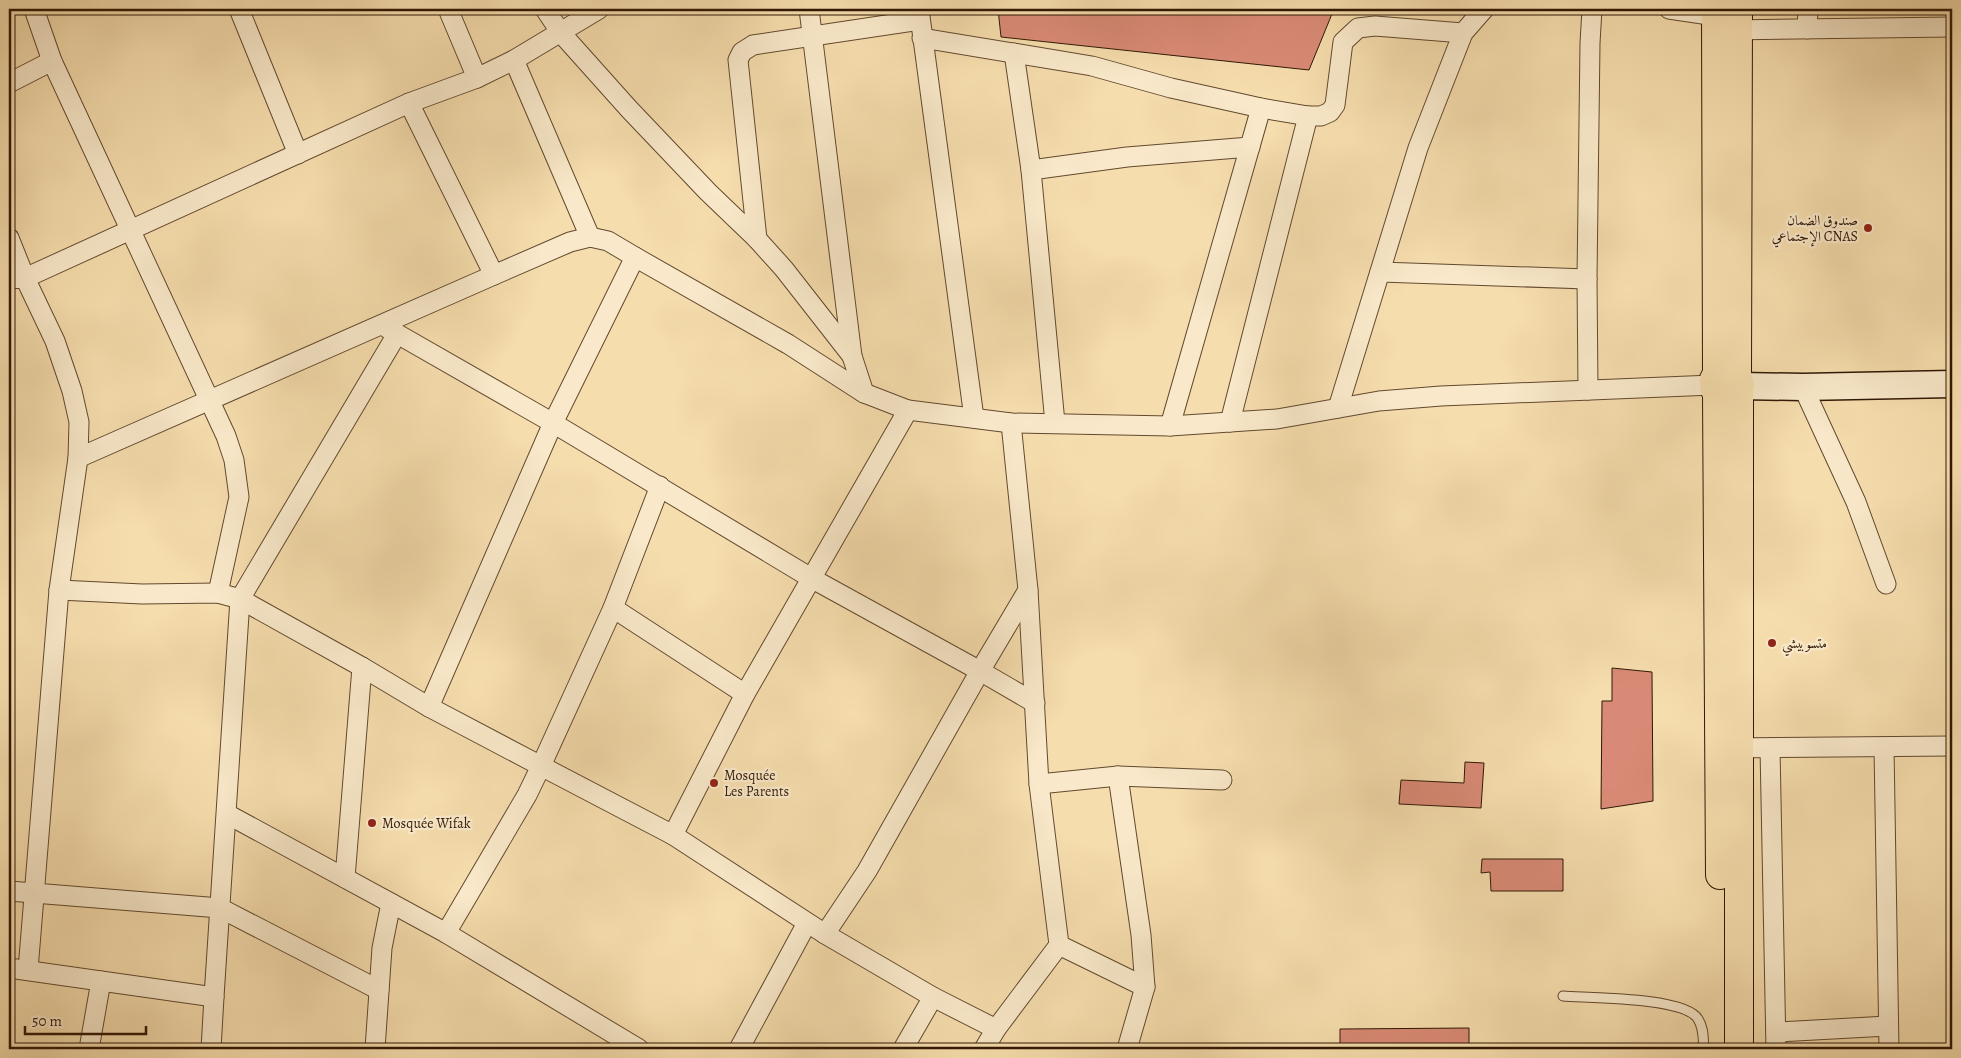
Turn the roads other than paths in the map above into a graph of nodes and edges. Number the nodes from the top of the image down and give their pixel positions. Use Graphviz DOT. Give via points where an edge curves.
graph roads {
  1 [pos="34,9"];
  2 [pos="238,9"];
  3 [pos="448,9"];
  4 [pos="545,9"];
  5 [pos="599,9"];
  6 [pos="810,9"];
  7 [pos="1484,9"];
  8 [pos="1592,9"];
  9 [pos="1669,9"];
  10 [pos="1808,9"];
  11 [pos="1725,19"];
  12 [pos="921,22"];
  13 [pos="1952,27"];
  14 [pos="1807,29"];
  15 [pos="561,33"];
  16 [pos="1463,33"];
  17 [pos="813,35"];
  18 [pos="1014,53"];
  19 [pos="514,60"];
  20 [pos="52,61"];
  21 [pos="477,78"];
  22 [pos="9,83"];
  23 [pos="409,103"];
  24 [pos="1261,108"];
  25 [pos="1308,116"];
  26 [pos="1250,147"];
  27 [pos="298,154"];
  28 [pos="1031,170"];
  29 [pos="131,231"];
  30 [pos="590,237"];
  31 [pos="9,238"];
  32 [pos="757,239"];
  33 [pos="635,256"];
  34 [pos="1380,272"];
  35 [pos="494,275"];
  36 [pos="17,279"];
  37 [pos="1587,279"];
  38 [pos="389,329"];
  39 [pos="852,356"];
  40 [pos="1727,384"];
  41 [pos="1952,384"];
  42 [pos="1803,387"];
  43 [pos="1588,390"];
  44 [pos="864,393"];
  45 [pos="209,400"];
  46 [pos="1338,408"];
  47 [pos="908,410"];
  48 [pos="974,418"];
  49 [pos="1230,422"];
  50 [pos="553,423"];
  51 [pos="1011,423"];
  52 [pos="1055,423"];
  53 [pos="1170,426"];
  54 [pos="78,458"];
  55 [pos="660,486"];
  56 [pos="811,578"];
  57 [pos="1886,584"];
  58 [pos="59,590"];
  59 [pos="1028,590"];
  60 [pos="218,593"];
  61 [pos="240,599"];
  62 [pos="613,608"];
  63 [pos="362,667"];
  64 [pos="980,671"];
  65 [pos="745,694"];
  66 [pos="1035,703"];
  67 [pos="428,706"];
  68 [pos="1952,746"];
  69 [pos="1884,747"];
  70 [pos="1729,748"];
  71 [pos="1770,748"];
  72 [pos="541,766"];
  73 [pos="1118,776"];
  74 [pos="1222,780"];
  75 [pos="1039,784"];
  76 [pos="227,814"];
  77 [pos="673,835"];
  78 [pos="344,878"];
  79 [pos="9,891"];
  80 [pos="34,893"];
  81 [pos="391,903"];
  82 [pos="220,908"];
  83 [pos="807,923"];
  84 [pos="446,933"];
  85 [pos="825,934"];
  86 [pos="1059,945"];
  87 [pos="9,968"];
  88 [pos="28,970"];
  89 [pos="101,981"];
  90 [pos="1145,987"];
  91 [pos="379,990"];
  92 [pos="1563,996"];
  93 [pos="214,997"];
  94 [pos="934,997"];
  95 [pos="1888,1026"];
  96 [pos="996,1029"];
  97 [pos="1776,1040"];
  98 [pos="89,1049"];
  99 [pos="211,1049"];
  100 [pos="375,1049"];
  101 [pos="639,1049"];
  102 [pos="739,1049"];
  103 [pos="904,1049"];
  104 [pos="984,1049"];
  105 [pos="1127,1049"];
  106 [pos="1704,1049"];
  107 [pos="1721,1049"];
  108 [pos="1739,1049"];
  109 [pos="1889,1049"];
  1 -- 20 [label="street"];
  2 -- 27 [label="street"];
  3 -- 21 [label="street"];
  4 -- 15 [label="street"];
  5 -- 15 [label="street"];
  6 -- 17 [label="street"];
  7 -- 16 [label="street"];
  8 -- 37 [label="street"];
  9 -- 11 [label="street"];
  10 -- 14 [label="street"];
  11 -- 14 [label="street"];
  11 -- 40 [label="main road"];
  12 -- 17 [label="street"];
  12 -- 18 [label="street"];
  12 -- 48 [label="street"];
  13 -- 14 [label="street"];
  15 -- 19 [label="street"];
  15 -- 32 [label="street" via="701,185"];
  16 -- 25 [label="street" via="1375,26 1358,28 1343,42 1335,106 1321,116"];
  16 -- 34 [label="street" via="1418,148"];
  17 -- 32 [label="street" via="753,45 742,52 738,60"];
  17 -- 39 [label="street"];
  18 -- 24 [label="street" via="1092,66 1145,82"];
  18 -- 28 [label="street"];
  19 -- 21 [label="street"];
  19 -- 30 [label="street"];
  20 -- 22 [label="street"];
  20 -- 29 [label="street"];
  21 -- 23 [label="street"];
  23 -- 27 [label="street"];
  23 -- 35 [label="street"];
  24 -- 25 [label="street"];
  24 -- 26 [label="street"];
  25 -- 49 [label="street"];
  26 -- 28 [label="street" via="1127,157"];
  26 -- 53 [label="street"];
  27 -- 29 [label="street"];
  28 -- 52 [label="street"];
  29 -- 36 [label="street"];
  29 -- 45 [label="street"];
  30 -- 33 [label="street"];
  30 -- 35 [label="street" via="570,242"];
  31 -- 36 [label="street"];
  32 -- 39 [label="street"];
  33 -- 44 [label="street" via="788,344"];
  33 -- 50 [label="street"];
  34 -- 37 [label="street"];
  34 -- 46 [label="street"];
  35 -- 38 [label="street"];
  36 -- 54 [label="street" via="55,341 79,422"];
  37 -- 43 [label="street"];
  38 -- 45 [label="street" via="297,360"];
  38 -- 50 [label="street"];
  38 -- 61 [label="street"];
  39 -- 44 [label="street"];
  40 -- 42 [label="main road"];
  40 -- 43 [label="street"];
  40 -- 70 [label="main road"];
  41 -- 42 [label="main road"];
  42 -- 57 [label="street" via="1856,502"];
  43 -- 46 [label="street" via="1441,396"];
  44 -- 47 [label="street"];
  45 -- 54 [label="street"];
  45 -- 60 [label="street" via="234,460 239,497"];
  46 -- 49 [label="street"];
  47 -- 48 [label="street"];
  47 -- 56 [label="street"];
  48 -- 51 [label="street"];
  49 -- 53 [label="street"];
  50 -- 55 [label="street"];
  50 -- 67 [label="street"];
  51 -- 52 [label="street"];
  51 -- 59 [label="street"];
  52 -- 53 [label="street"];
  54 -- 58 [label="street"];
  55 -- 56 [label="street"];
  55 -- 62 [label="street"];
  56 -- 64 [label="street"];
  56 -- 65 [label="street"];
  58 -- 60 [label="street"];
  58 -- 80 [label="street"];
  59 -- 64 [label="street"];
  59 -- 66 [label="street"];
  60 -- 61 [label="street"];
  61 -- 63 [label="street"];
  61 -- 76 [label="street"];
  62 -- 65 [label="street"];
  62 -- 72 [label="street"];
  63 -- 67 [label="street"];
  63 -- 78 [label="street"];
  64 -- 66 [label="street"];
  64 -- 85 [label="street" via="867,871"];
  65 -- 77 [label="street"];
  66 -- 75 [label="street"];
  67 -- 72 [label="street"];
  68 -- 69 [label="street"];
  69 -- 71 [label="street"];
  69 -- 95 [label="street"];
  70 -- 71 [label="street"];
  70 -- 107 [label="main road"];
  70 -- 108 [label="main road"];
  71 -- 97 [label="street"];
  72 -- 77 [label="street"];
  72 -- 84 [label="street"];
  73 -- 74 [label="street"];
  73 -- 75 [label="street"];
  73 -- 90 [label="street" via="1141,935"];
  75 -- 86 [label="street"];
  76 -- 78 [label="street"];
  76 -- 82 [label="street"];
  77 -- 83 [label="street"];
  78 -- 81 [label="street"];
  79 -- 80 [label="street"];
  80 -- 82 [label="street"];
  80 -- 88 [label="street"];
  81 -- 84 [label="street"];
  81 -- 91 [label="street" via="382,948"];
  82 -- 91 [label="street"];
  82 -- 93 [label="street"];
  83 -- 85 [label="street"];
  83 -- 102 [label="street"];
  84 -- 101 [label="street"];
  85 -- 94 [label="street"];
  86 -- 90 [label="street"];
  86 -- 96 [label="street"];
  87 -- 88 [label="street"];
  88 -- 89 [label="street"];
  89 -- 93 [label="street"];
  89 -- 98 [label="street"];
  90 -- 105 [label="street"];
  91 -- 100 [label="street"];
  92 -- 106 [label="lane" via="1645,1000 1690,1011 1698,1018"];
  93 -- 99 [label="street"];
  94 -- 96 [label="street"];
  94 -- 103 [label="street"];
  95 -- 97 [label="street"];
  95 -- 109 [label="street"];
  96 -- 104 [label="street"];
}
